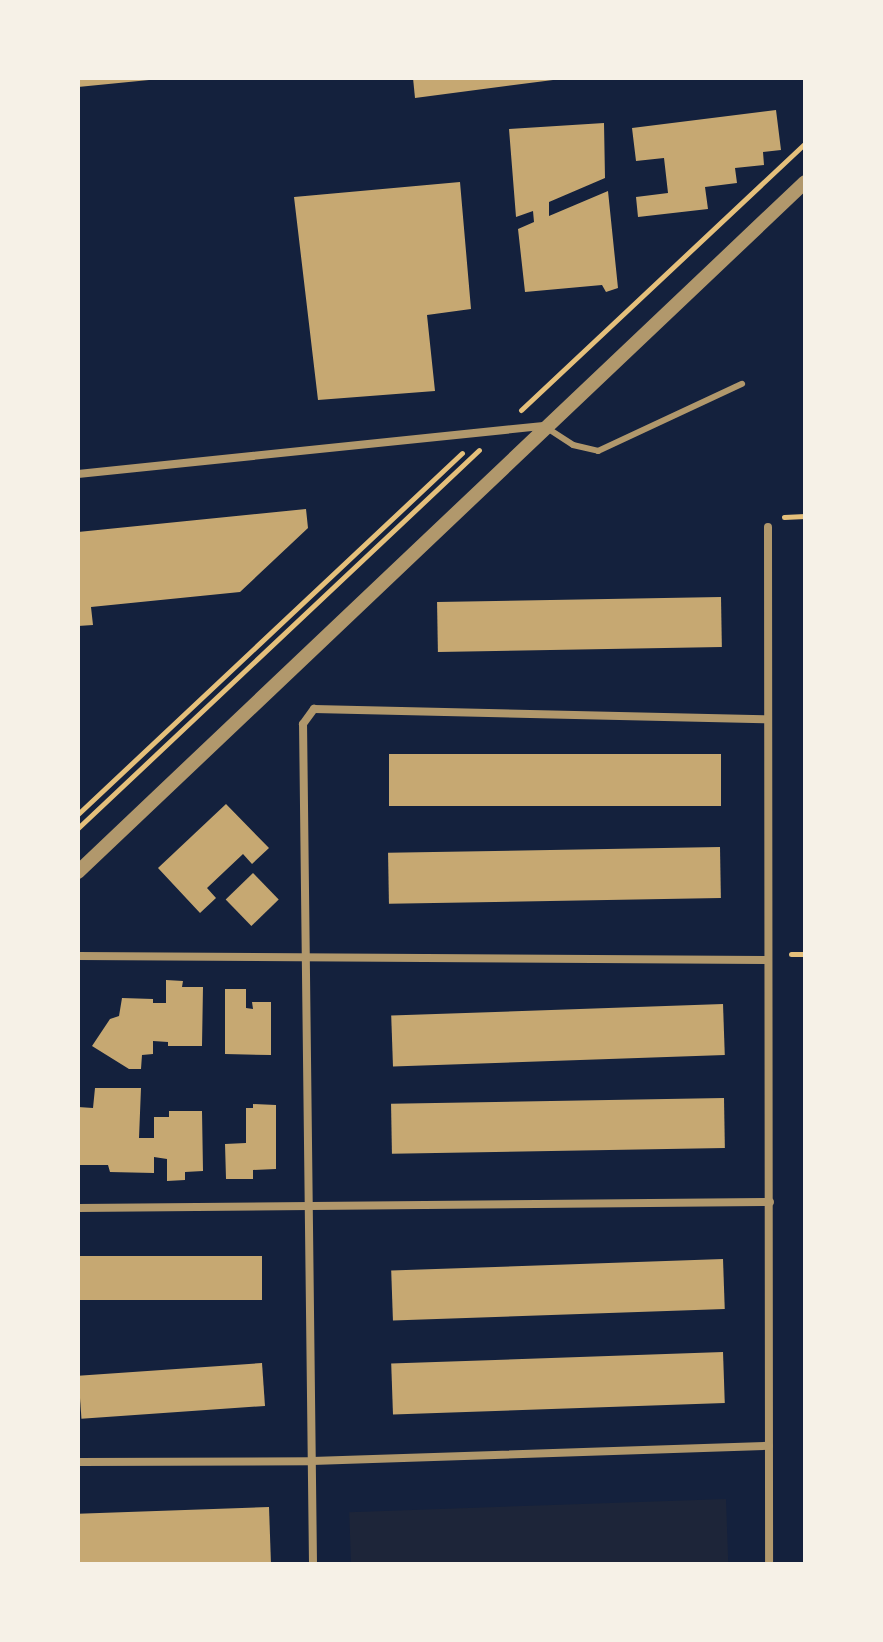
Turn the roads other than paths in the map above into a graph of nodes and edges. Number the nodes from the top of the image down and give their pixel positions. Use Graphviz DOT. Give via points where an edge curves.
graph roads {
  1 [pos="805,182"];
  2 [pos="742,384"];
  3 [pos="544,426"];
  4 [pos="78,474"];
  5 [pos="768,527"];
  6 [pos="766,719"];
  7 [pos="78,872"];
  8 [pos="78,956"];
  9 [pos="308,957"];
  10 [pos="768,960"];
  11 [pos="770,1202"];
  12 [pos="309,1207"];
  13 [pos="78,1208"];
  14 [pos="769,1446"];
  15 [pos="312,1461"];
  16 [pos="78,1462"];
  17 [pos="313,1564"];
  18 [pos="769,1564"];
  1 -- 3 [label="street"];
  2 -- 3 [label="lane" via="598,451 573,445"];
  3 -- 4 [label="street"];
  3 -- 7 [label="street"];
  5 -- 6 [label="street"];
  6 -- 9 [label="street" via="314,709 303,724"];
  6 -- 10 [label="street"];
  8 -- 9 [label="street"];
  9 -- 10 [label="street"];
  9 -- 12 [label="street"];
  10 -- 11 [label="street"];
  11 -- 12 [label="street"];
  11 -- 14 [label="street"];
  12 -- 13 [label="street"];
  12 -- 15 [label="street"];
  14 -- 15 [label="street"];
  14 -- 18 [label="street"];
  15 -- 16 [label="street"];
  15 -- 17 [label="street"];
}
